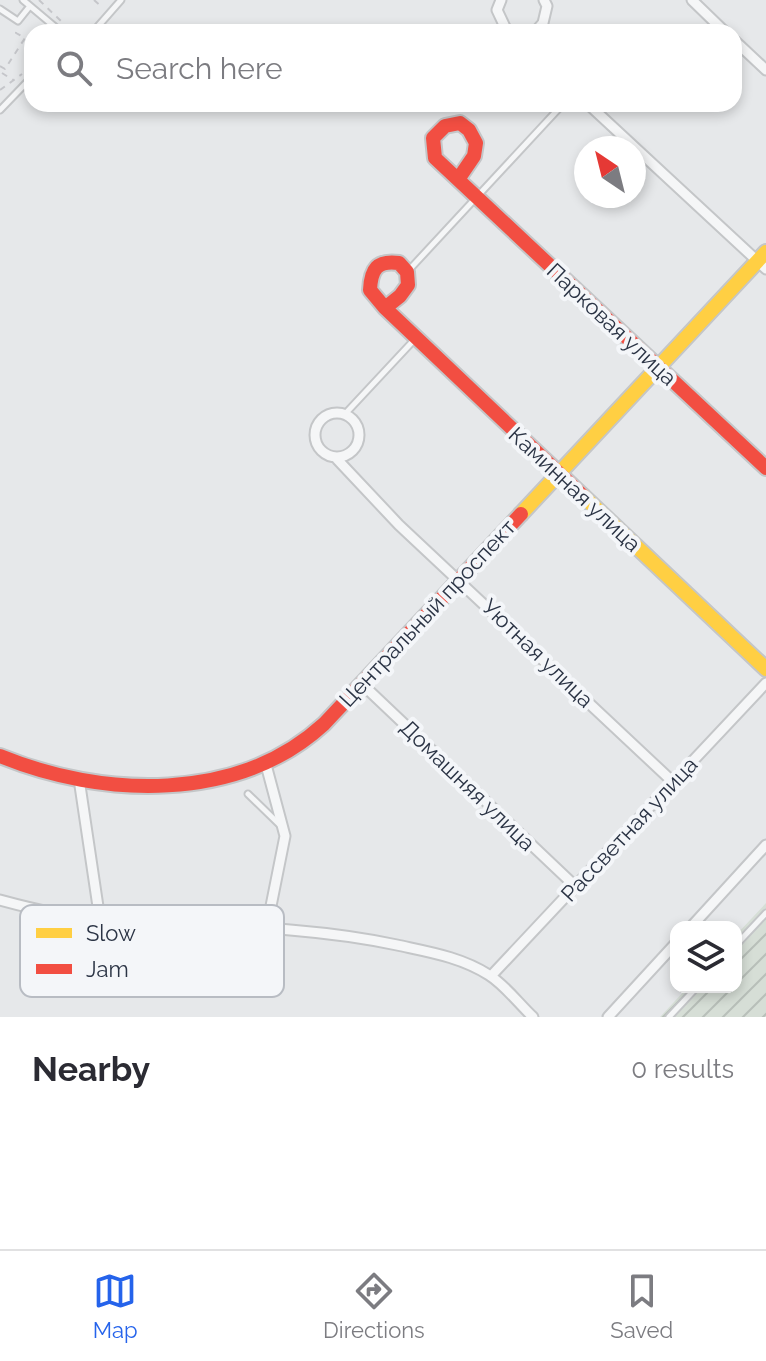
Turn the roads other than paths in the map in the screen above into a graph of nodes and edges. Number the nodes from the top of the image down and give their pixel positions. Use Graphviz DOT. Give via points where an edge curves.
graph roads {
  1 [pos="23,0"];
  2 [pos="121,0"];
  3 [pos="501,0"];
  4 [pos="544,0"];
  5 [pos="692,0"];
  6 [pos="30,6"];
  7 [pos="0,9"];
  8 [pos="52,24"];
  9 [pos="100,24"];
  10 [pos="504,24"];
  11 [pos="542,24"];
  12 [pos="717,24"];
  13 [pos="742,48"];
  14 [pos="766,70"];
  15 [pos="24,85"];
  16 [pos="0,110"];
  17 [pos="556,112"];
  18 [pos="597,112"];
  19 [pos="459,178"];
  20 [pos="477,199"];
  21 [pos="763,261"];
  22 [pos="407,272"];
  23 [pos="385,308"];
  24 [pos="415,338"];
  25 [pos="659,367"];
  26 [pos="345,414"];
  27 [pos="335,457"];
  28 [pos="766,468"];
  29 [pos="559,473"];
  30 [pos="460,579"];
  31 [pos="766,669"];
  32 [pos="766,683"];
  33 [pos="362,684"];
  34 [pos="0,756"];
  35 [pos="265,761"];
  36 [pos="79,779"];
  37 [pos="673,782"];
  38 [pos="248,794"];
  39 [pos="284,828"];
  40 [pos="766,845"];
  41 [pos="575,886"];
  42 [pos="0,900"];
  43 [pos="20,905"];
  44 [pos="98,905"];
  45 [pos="271,905"];
  46 [pos="766,913"];
  47 [pos="696,921"];
  48 [pos="284,928"];
  49 [pos="742,939"];
  50 [pos="670,950"];
  51 [pos="491,976"];
  52 [pos="691,993"];
  53 [pos="533,1017"];
  54 [pos="608,1017"];
  55 [pos="669,1017"];
  1 -- 6 [label="lane"];
  2 -- 9 [label="lane"];
  3 -- 10 [label="street" via="497,10"];
  4 -- 11 [label="street"];
  5 -- 12 [label="street"];
  6 -- 7 [label="lane" via="18,21"];
  6 -- 8 [label="lane"];
  13 -- 14 [label="street"];
  15 -- 16 [label="lane"];
  17 -- 20 [label="lane"];
  18 -- 21 [label="street"];
  19 -- 20 [label="street, Парковая улица"];
  20 -- 22 [label="lane"];
  20 -- 25 [label="street, Парковая улица"];
  21 -- 25 [label="street, Центральный проспект"];
  22 -- 23 [label="street" via="408,285"];
  22 -- 23 [label="street, Каминная улица" via="399,263 387,261 370,274 370,290"];
  23 -- 24 [label="street, Каминная улица"];
  24 -- 26 [label="lane"];
  24 -- 29 [label="street, Каминная улица"];
  25 -- 28 [label="street, Парковая улица"];
  25 -- 29 [label="street, Центральный проспект"];
  26 -- 27 [label="street" via="358,428 358,440 347,454"];
  26 -- 27 [label="street" via="327,415 316,430 319,448"];
  27 -- 30 [label="street, Уютная улица"];
  29 -- 30 [label="street, Центральный проспект"];
  29 -- 31 [label="street, Каминная улица"];
  30 -- 33 [label="street, Центральный проспект"];
  30 -- 37 [label="street, Уютная улица"];
  32 -- 37 [label="street, Рассветная улица"];
  33 -- 35 [label="street, Центральный проспект" via="309,737"];
  33 -- 41 [label="street, Домашняя улица"];
  34 -- 36 [label="street, Центральный проспект"];
  35 -- 36 [label="street, Центральный проспект" via="224,778 190,783"];
  35 -- 39 [label="street"];
  36 -- 44 [label="street"];
  37 -- 41 [label="street, Рассветная улица"];
  38 -- 39 [label="lane"];
  39 -- 45 [label="street"];
  40 -- 47 [label="street"];
  41 -- 51 [label="street, Рассветная улица"];
  42 -- 43 [label="street"];
  46 -- 49 [label="lane"];
  48 -- 51 [label="street" via="427,951"];
  50 -- 54 [label="street"];
  51 -- 53 [label="street"];
  52 -- 55 [label="lane"];
}
